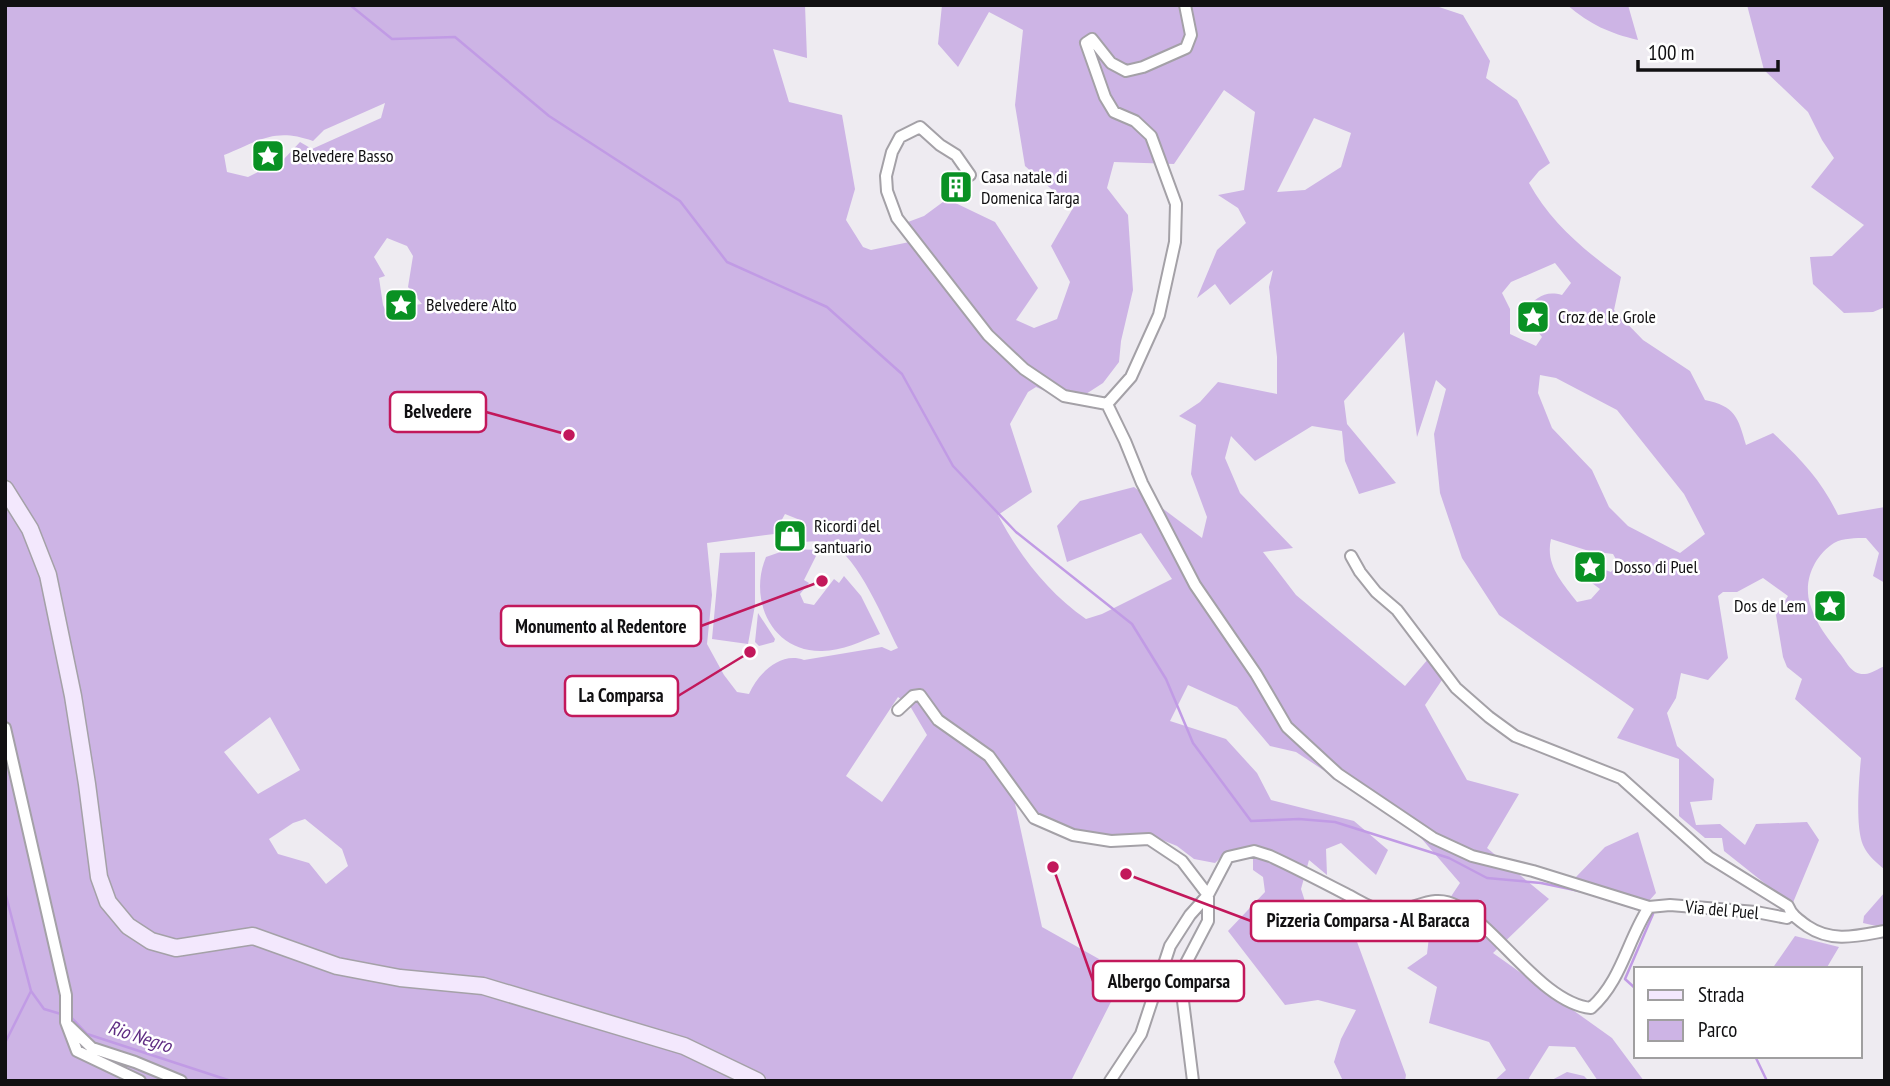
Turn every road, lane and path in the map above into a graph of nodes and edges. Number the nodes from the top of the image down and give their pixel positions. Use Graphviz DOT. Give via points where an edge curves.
graph roads {
  1 [pos="1185,5"];
  2 [pos="970,175"];
  3 [pos="1107,404"];
  4 [pos="5,489"];
  5 [pos="1351,556"];
  6 [pos="898,710"];
  7 [pos="5,727"];
  8 [pos="1208,895"];
  9 [pos="1649,907"];
  10 [pos="1791,914"];
  11 [pos="1885,931"];
  12 [pos="66,1022"];
  13 [pos="140,1081"];
  14 [pos="181,1081"];
  15 [pos="757,1081"];
  16 [pos="1110,1081"];
  17 [pos="1193,1081"];
  1 -- 3 [label="street" via="1191,35 1186,48 1143,66 1126,71 1111,63 1092,39 1086,43 1114,112 1135,121 1151,136 1176,204 1175,242 1159,315 1131,377"];
  2 -- 3 [label="street" via="956,155 920,127 895,144 886,176 891,205 988,335 1024,369 1064,396"];
  3 -- 9 [label="street, Via del Puel" via="1195,585 1287,727 1338,774 1433,838 1472,856"];
  4 -- 15 [label="main road" via="30,529 48,575 83,759 99,877 108,902 128,926 151,941 176,948 253,936 337,966 483,986 684,1046"];
  5 -- 10 [label="street, Via del Puel" via="1456,688 1489,717 1515,736 1621,778 1709,857 1788,906"];
  6 -- 8 [label="street" via="920,695 938,720 989,756 1034,818 1073,835 1111,841 1149,839 1182,861"];
  7 -- 12 [label="street" via="66,995"];
  8 -- 9 [label="street" via="1228,857 1254,851 1384,912 1442,901 1468,914 1553,991 1578,1007 1591,1009 1620,970"];
  8 -- 16 [label="street" via="1170,946 1141,1034"];
  8 -- 17 [label="street" via="1208,921 1185,965 1181,985"];
  9 -- 10 [label="street, Via del Puel" via="1670,905 1787,918"];
  10 -- 11 [label="street" via="1819,934 1844,938"];
  12 -- 13 [label="street" via="77,1051"];
  12 -- 14 [label="street" via="92,1048"];
}
